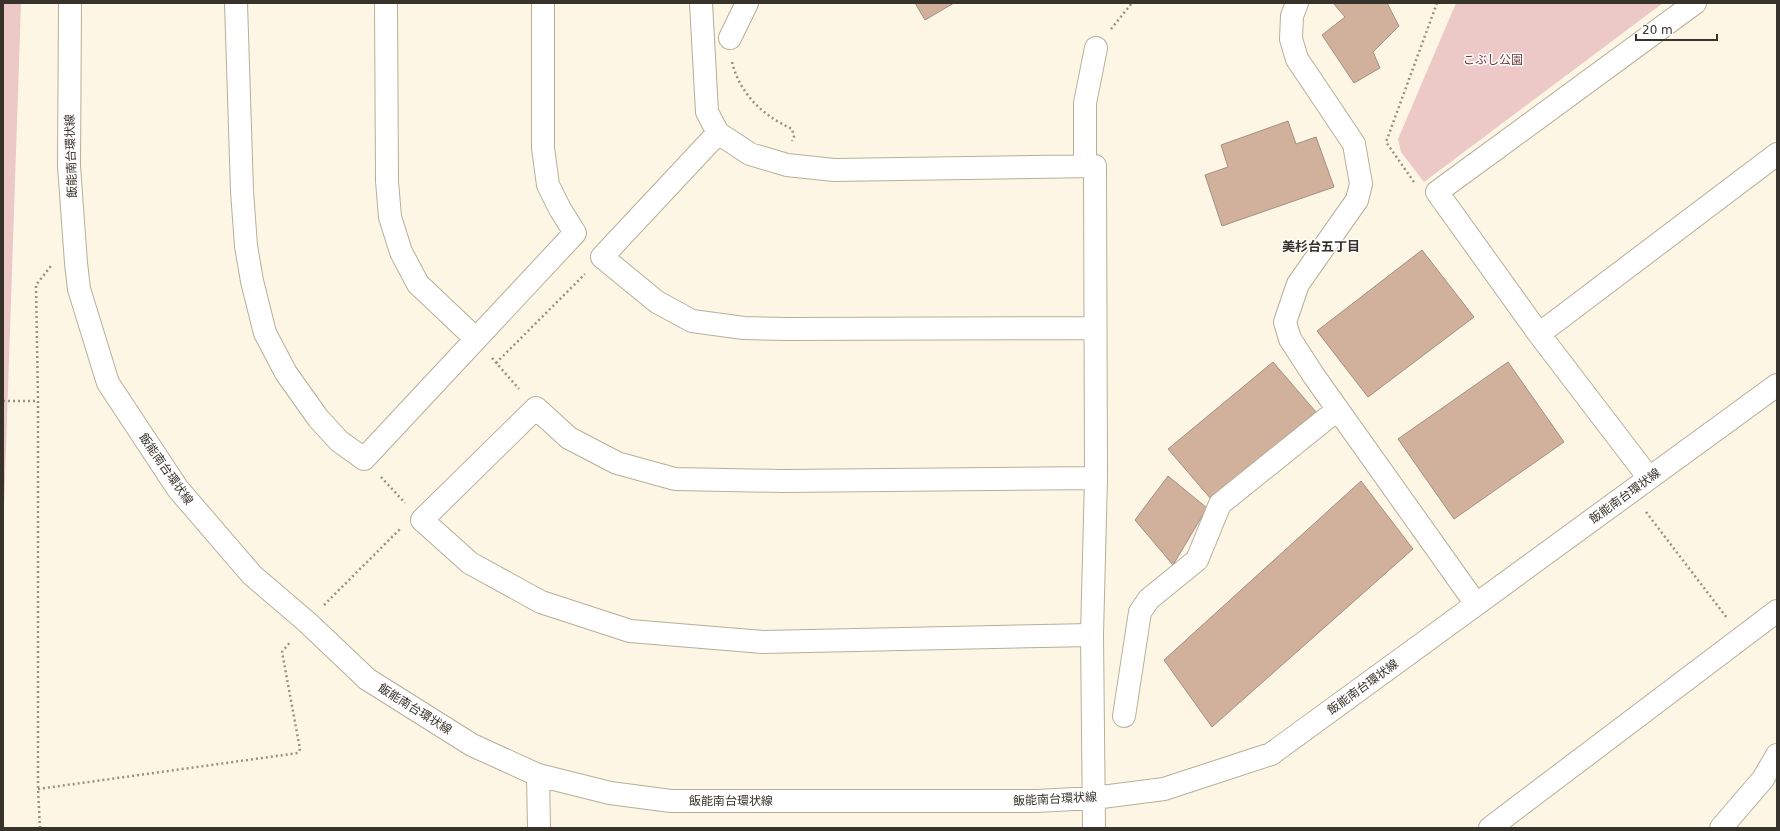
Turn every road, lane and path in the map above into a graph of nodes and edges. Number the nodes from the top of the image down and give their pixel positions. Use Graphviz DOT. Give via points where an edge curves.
graph roads {
  1 [pos="70,3"];
  2 [pos="236,3"];
  3 [pos="386,3"];
  4 [pos="543,3"];
  5 [pos="701,3"];
  6 [pos="747,3"];
  7 [pos="1132,3"];
  8 [pos="1297,3"];
  9 [pos="1695,3"];
  10 [pos="730,38"];
  11 [pos="1096,48"];
  12 [pos="718,133"];
  13 [pos="787,143"];
  14 [pos="1777,154"];
  15 [pos="1085,166"];
  16 [pos="602,257"];
  17 [pos="76,263"];
  18 [pos="1095,328"];
  19 [pos="1539,334"];
  20 [pos="476,339"];
  21 [pos="496,363"];
  22 [pos="1777,385"];
  23 [pos="3,401"];
  24 [pos="38,401"];
  25 [pos="1337,410"];
  26 [pos="540,412"];
  27 [pos="364,459"];
  28 [pos="1096,478"];
  29 [pos="1649,478"];
  30 [pos="1630,493"];
  31 [pos="419,517"];
  32 [pos="1476,604"];
  33 [pos="1777,611"];
  34 [pos="307,622"];
  35 [pos="1092,635"];
  36 [pos="1742,638"];
  37 [pos="1124,716"];
  38 [pos="1777,755"];
  39 [pos="538,776"];
  40 [pos="38,789"];
  41 [pos="1094,798"];
  42 [pos="40,828"];
  43 [pos="539,828"];
  44 [pos="1094,828"];
  45 [pos="1490,828"];
  46 [pos="1721,828"];
  1 -- 17 [label="street, 飯能南台環状線" via="69,166"];
  2 -- 27 [label="street" via="246,246 265,333 286,373 318,418 339,441"];
  3 -- 20 [label="street" via="387,181 390,217 401,252 418,284"];
  4 -- 20 [label="street" via="543,148 548,185 575,233"];
  5 -- 12 [label="street" via="707,112"];
  6 -- 10 [label="street"];
  7 -- 11 [label="path"];
  8 -- 25 [label="street" via="1292,16 1291,39 1297,59 1354,144 1361,184 1357,200 1298,284 1285,322 1290,339"];
  9 -- 19 [label="street" via="1437,192"];
  10 -- 13 [label="path" via="728,44 732,64 740,85 754,104 768,116 792,129 794,137"];
  11 -- 15 [label="street" via="1085,103"];
  12 -- 15 [label="street" via="750,154 787,165 811,168 834,170"];
  12 -- 16 [label="street"];
  14 -- 19 [label="street"];
  15 -- 18 [label="street" via="1095,166"];
  16 -- 18 [label="street" via="657,302 692,320 707,323 744,328 786,329"];
  16 -- 21 [label="path"];
  17 -- 24 [label="path" via="52,266 36,285"];
  17 -- 34 [label="street, 飯能南台環状線" via="79,289 108,384 178,489 252,575"];
  18 -- 28 [label="street"];
  19 -- 29 [label="street"];
  20 -- 21 [label="path"];
  20 -- 27 [label="street"];
  21 -- 26 [label="path"];
  22 -- 29 [label="street, 飯能南台環状線"];
  23 -- 24 [label="path"];
  24 -- 40 [label="path"];
  25 -- 32 [label="street"];
  25 -- 37 [label="street" via="1220,504 1197,560 1149,599 1140,612"];
  26 -- 28 [label="street" via="569,438 617,463 675,479 790,481"];
  26 -- 31 [label="street" via="536,408"];
  27 -- 31 [label="path"];
  28 -- 35 [label="street"];
  29 -- 30 [label="street, 飯能南台環状線"];
  30 -- 32 [label="street, 飯能南台環状線"];
  30 -- 36 [label="path"];
  31 -- 34 [label="path"];
  31 -- 35 [label="street" via="470,563 541,602 630,631 763,642"];
  32 -- 41 [label="street, 飯能南台環状線" via="1271,754 1164,789"];
  33 -- 36 [label="street"];
  34 -- 39 [label="street, 飯能南台環状線" via="367,679 472,745"];
  34 -- 40 [label="path" via="282,652 300,749 298,753"];
  35 -- 41 [label="street"];
  36 -- 45 [label="street"];
  38 -- 46 [label="street" via="1763,780"];
  39 -- 41 [label="street, 飯能南台環状線" via="610,794 671,801 1036,801"];
  39 -- 43 [label="street"];
  40 -- 42 [label="path"];
  41 -- 44 [label="street"];
}
